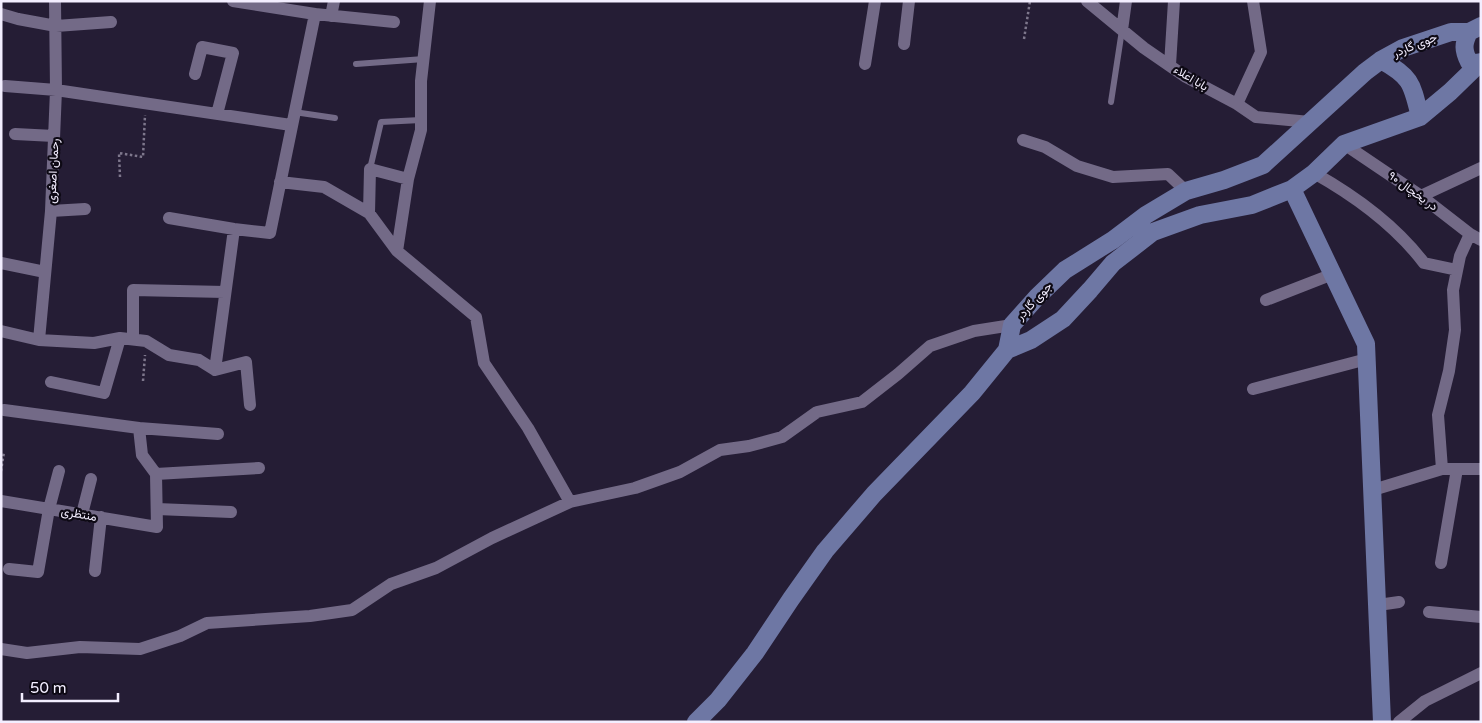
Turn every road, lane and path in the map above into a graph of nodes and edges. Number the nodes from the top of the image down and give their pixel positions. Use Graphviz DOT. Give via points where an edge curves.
graph roads {
  1 [pos="55,1"];
  2 [pos="233,1"];
  3 [pos="334,1"];
  4 [pos="430,1"];
  5 [pos="875,1"];
  6 [pos="909,1"];
  7 [pos="1030,1"];
  8 [pos="1087,1"];
  9 [pos="1126,1"];
  10 [pos="1174,1"];
  11 [pos="1253,1"];
  12 [pos="1,14"];
  13 [pos="314,14"];
  14 [pos="331,16"];
  15 [pos="112,22"];
  16 [pos="394,22"];
  17 [pos="56,26"];
  18 [pos="1475,29"];
  19 [pos="1122,30"];
  20 [pos="1024,39"];
  21 [pos="904,44"];
  22 [pos="424,59"];
  23 [pos="1381,60"];
  24 [pos="1480,63"];
  25 [pos="356,64"];
  26 [pos="865,64"];
  27 [pos="1170,66"];
  28 [pos="195,74"];
  29 [pos="5,86"];
  30 [pos="56,90"];
  31 [pos="1111,102"];
  32 [pos="146,104"];
  33 [pos="1237,104"];
  34 [pos="294,112"];
  35 [pos="217,114"];
  36 [pos="1420,117"];
  37 [pos="335,118"];
  38 [pos="421,120"];
  39 [pos="1310,122"];
  40 [pos="291,125"];
  41 [pos="14,134"];
  42 [pos="54,136"];
  43 [pos="1023,140"];
  44 [pos="1344,144"];
  45 [pos="1481,168"];
  46 [pos="370,169"];
  47 [pos="1314,173"];
  48 [pos="120,177"];
  49 [pos="408,179"];
  50 [pos="280,182"];
  51 [pos="1292,189"];
  52 [pos="1186,191"];
  53 [pos="1420,196"];
  54 [pos="85,209"];
  55 [pos="51,211"];
  56 [pos="369,213"];
  57 [pos="1200,215"];
  58 [pos="169,218"];
  59 [pos="234,229"];
  60 [pos="1476,237"];
  61 [pos="397,251"];
  62 [pos="1,263"];
  63 [pos="1457,270"];
  64 [pos="45,272"];
  65 [pos="1333,274"];
  66 [pos="225,292"];
  67 [pos="1266,300"];
  68 [pos="1012,325"];
  69 [pos="1,330"];
  70 [pos="120,338"];
  71 [pos="133,339"];
  72 [pos="39,340"];
  73 [pos="146,341"];
  74 [pos="1007,350"];
  75 [pos="1367,359"];
  76 [pos="215,370"];
  77 [pos="143,381"];
  78 [pos="51,382"];
  79 [pos="1253,389"];
  80 [pos="250,405"];
  81 [pos="4,410"];
  82 [pos="139,428"];
  83 [pos="218,434"];
  84 [pos="4,452"];
  85 [pos="259,468"];
  86 [pos="1442,469"];
  87 [pos="1457,469"];
  88 [pos="1481,469"];
  89 [pos="1,471"];
  90 [pos="59,471"];
  91 [pos="156,474"];
  92 [pos="91,479"];
  93 [pos="1373,490"];
  94 [pos="1,501"];
  95 [pos="570,502"];
  96 [pos="157,508"];
  97 [pos="50,509"];
  98 [pos="231,512"];
  99 [pos="82,514"];
  100 [pos="101,517"];
  101 [pos="1441,563"];
  102 [pos="9,569"];
  103 [pos="95,570"];
  104 [pos="1399,602"];
  105 [pos="1378,605"];
  106 [pos="1429,612"];
  107 [pos="1481,617"];
  108 [pos="1,649"];
  109 [pos="1481,673"];
  110 [pos="696,722"];
  111 [pos="1382,722"];
  112 [pos="1399,722"];
  1 -- 17 [label="street, رحمان اصغری"];
  2 -- 13 [label="street"];
  3 -- 14 [label="street"];
  4 -- 22 [label="street"];
  5 -- 26 [label="street"];
  6 -- 21 [label="street"];
  7 -- 20 [label="path"];
  8 -- 19 [label="street, بابا اعلاء"];
  9 -- 19 [label="street"];
  10 -- 27 [label="street"];
  11 -- 33 [label="street" via="1261,52"];
  12 -- 17 [label="street"];
  13 -- 14 [label="street"];
  13 -- 34 [label="street"];
  14 -- 16 [label="street"];
  15 -- 17 [label="street"];
  17 -- 30 [label="street, رحمان اصغری"];
  18 -- 23 [label="street, جوی گاردر" via="1451,32 1403,48"];
  18 -- 24 [label="street" via="1464,42 1464,52 1469,62"];
  19 -- 27 [label="street, بابا اعلاء"];
  19 -- 31 [label="lane"];
  22 -- 25 [label="lane"];
  22 -- 38 [label="street"];
  23 -- 36 [label="street" via="1408,79"];
  23 -- 39 [label="street, جوی گاردر"];
  24 -- 36 [label="street"];
  27 -- 33 [label="street, بابا اعلاء"];
  28 -- 35 [label="street" via="202,47 233,53"];
  29 -- 30 [label="street"];
  30 -- 32 [label="street"];
  30 -- 42 [label="street, رحمان اصغری"];
  32 -- 35 [label="street"];
  32 -- 48 [label="path" via="144,157 119,153"];
  33 -- 39 [label="street, بابا اعلاء" via="1256,117"];
  34 -- 37 [label="lane"];
  34 -- 40 [label="street"];
  35 -- 40 [label="street"];
  36 -- 44 [label="street"];
  38 -- 46 [label="lane" via="381,122"];
  38 -- 49 [label="street"];
  39 -- 52 [label="street, جوی گاردر" via="1263,165"];
  40 -- 50 [label="street"];
  41 -- 42 [label="street"];
  42 -- 55 [label="street, رحمان اصغری"];
  43 -- 52 [label="street" via="1045,147 1077,166 1113,177 1168,174"];
  44 -- 47 [label="street"];
  44 -- 53 [label="street, در یخچال ۹۰"];
  45 -- 53 [label="street"];
  46 -- 49 [label="street"];
  46 -- 56 [label="street"];
  47 -- 51 [label="street"];
  47 -- 63 [label="street" via="1349,193 1408,242 1424,263"];
  49 -- 61 [label="street"];
  50 -- 56 [label="street" via="324,188"];
  50 -- 59 [label="street" via="270,233"];
  51 -- 57 [label="street" via="1252,205"];
  51 -- 65 [label="street"];
  52 -- 57 [label="street"];
  52 -- 68 [label="street, جوی گاردر" via="1065,270"];
  53 -- 60 [label="street, در یخچال ۹۰"];
  54 -- 55 [label="street"];
  55 -- 64 [label="street, رحمان اصغری"];
  56 -- 61 [label="street"];
  57 -- 74 [label="street" via="1153,232 1113,263 1063,319 1031,340"];
  58 -- 59 [label="street"];
  59 -- 66 [label="street"];
  60 -- 63 [label="street" via="1460,256"];
  61 -- 95 [label="street" via="476,317 484,363 528,428"];
  62 -- 64 [label="street"];
  63 -- 86 [label="street" via="1453,290 1454,338 1438,415"];
  64 -- 72 [label="street, رحمان اصغری"];
  65 -- 67 [label="street"];
  65 -- 75 [label="street" via="1366,344"];
  66 -- 71 [label="street" via="133,290"];
  66 -- 76 [label="street"];
  68 -- 74 [label="street, جوی گاردر"];
  68 -- 95 [label="street" via="974,331 930,346 862,402 817,412 782,437 720,450 680,472 635,488"];
  69 -- 72 [label="street"];
  70 -- 71 [label="street"];
  70 -- 72 [label="street" via="94,343"];
  70 -- 78 [label="street" via="104,393"];
  71 -- 73 [label="street"];
  73 -- 76 [label="street" via="169,354 199,360"];
  73 -- 77 [label="path"];
  74 -- 110 [label="street" via="972,394 874,494 826,551 755,653"];
  75 -- 79 [label="street"];
  75 -- 93 [label="street"];
  76 -- 80 [label="street" via="246,362"];
  81 -- 82 [label="street"];
  82 -- 83 [label="street"];
  82 -- 91 [label="street" via="142,455"];
  84 -- 89 [label="path"];
  85 -- 91 [label="street"];
  86 -- 87 [label="street"];
  86 -- 93 [label="street"];
  87 -- 88 [label="street"];
  87 -- 101 [label="street"];
  90 -- 97 [label="street"];
  91 -- 96 [label="street"];
  92 -- 99 [label="street"];
  93 -- 105 [label="street"];
  94 -- 97 [label="street, منتظری"];
  95 -- 108 [label="street" via="436,568 391,584 352,610 207,623 140,649 80,647 27,653"];
  96 -- 98 [label="street"];
  96 -- 100 [label="street, منتظری" via="157,527"];
  97 -- 99 [label="street, منتظری"];
  97 -- 102 [label="street" via="38,572"];
  99 -- 100 [label="street, منتظری"];
  100 -- 103 [label="street"];
  104 -- 105 [label="street"];
  105 -- 111 [label="street"];
  106 -- 107 [label="street"];
  109 -- 112 [label="street" via="1425,700"];
}
